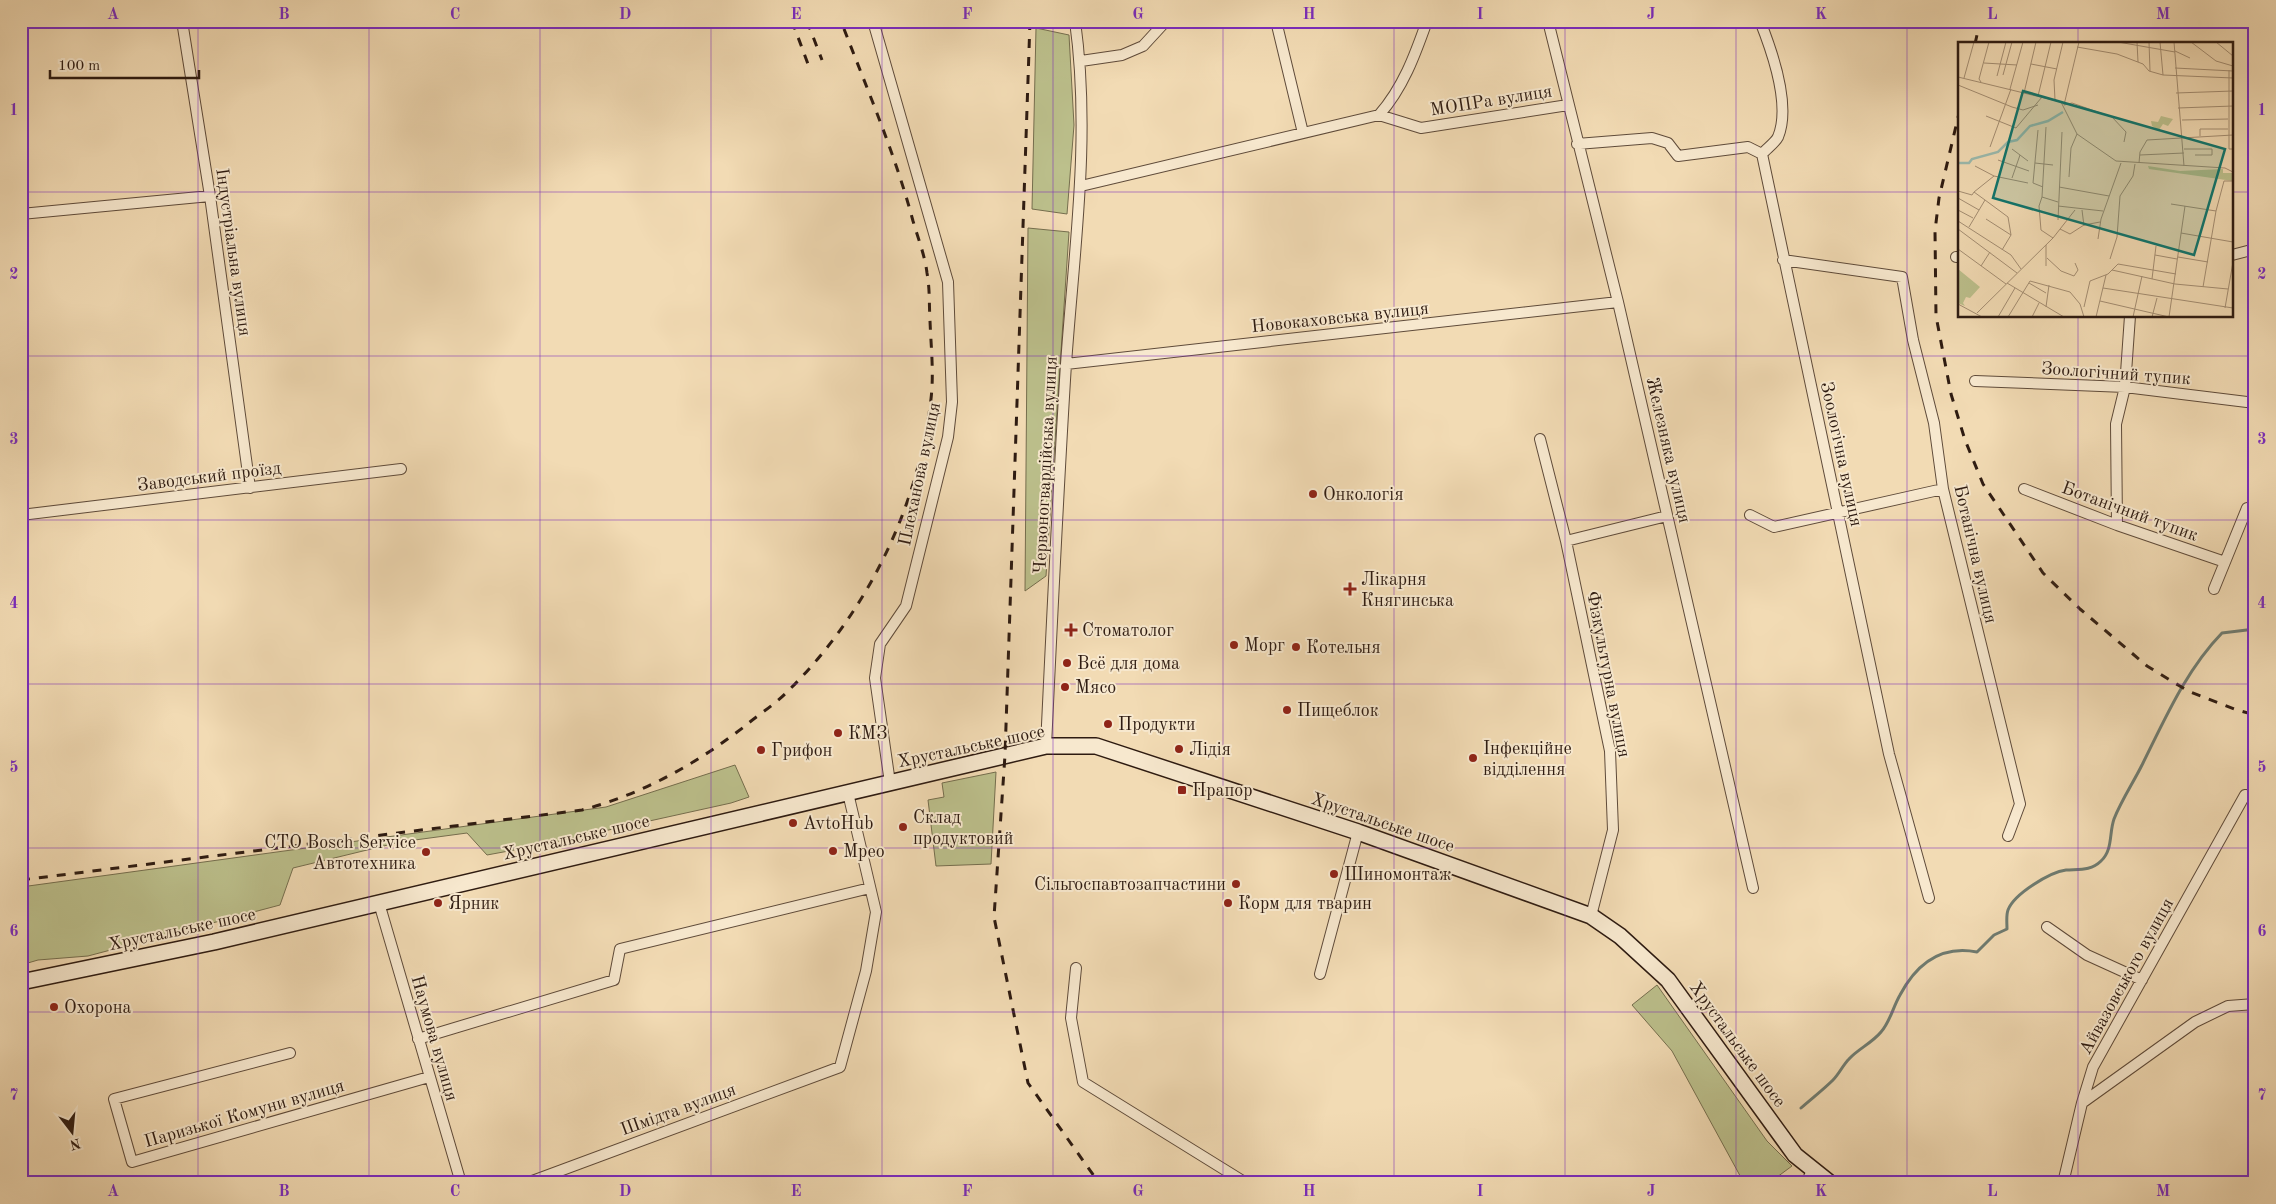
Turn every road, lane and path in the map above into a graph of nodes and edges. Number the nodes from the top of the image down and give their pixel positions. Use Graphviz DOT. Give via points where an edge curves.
graph roads {
  1 [pos="182,21"];
  2 [pos="873,21"];
  3 [pos="1075,21"];
  4 [pos="1166,21"];
  5 [pos="1276,21"];
  6 [pos="1427,21"];
  7 [pos="1548,21"];
  8 [pos="1760,21"];
  9 [pos="1081,61"];
  10 [pos="1568,105"];
  11 [pos="1379,114"];
  12 [pos="1303,133"];
  13 [pos="1577,144"];
  14 [pos="1762,154"];
  15 [pos="1081,186"];
  16 [pos="210,196"];
  17 [pos="21,214"];
  18 [pos="2255,249"];
  19 [pos="2234,254"];
  20 [pos="1783,260"];
  21 [pos="1618,302"];
  22 [pos="2130,318"];
  23 [pos="1066,364"];
  24 [pos="1975,381"];
  25 [pos="2125,387"];
  26 [pos="2255,403"];
  27 [pos="1540,439"];
  28 [pos="401,469"];
  29 [pos="250,488"];
  30 [pos="1943,489"];
  31 [pos="2024,489"];
  32 [pos="2247,508"];
  33 [pos="1839,513"];
  34 [pos="21,515"];
  35 [pos="1750,515"];
  36 [pos="1666,516"];
  37 [pos="2117,525"];
  38 [pos="1566,540"];
  39 [pos="2225,562"];
  40 [pos="2214,589"];
  41 [pos="1046,746"];
  42 [pos="890,783"];
  43 [pos="848,792"];
  44 [pos="2250,796"];
  45 [pos="1358,832"];
  46 [pos="2008,836"];
  47 [pos="870,888"];
  48 [pos="1753,888"];
  49 [pos="1929,898"];
  50 [pos="379,903"];
  51 [pos="1591,916"];
  52 [pos="2047,927"];
  53 [pos="1076,968"];
  54 [pos="1320,974"];
  55 [pos="2142,980"];
  56 [pos="21,982"];
  57 [pos="2255,1004"];
  58 [pos="418,1039"];
  59 [pos="290,1053"];
  60 [pos="429,1077"];
  61 [pos="2082,1103"];
  62 [pos="1809,1176"];
  63 [pos="461,1183"];
  64 [pos="527,1183"];
  65 [pos="1246,1183"];
  66 [pos="1830,1183"];
  67 [pos="2063,1183"];
  1 -- 16 [label="street, Індустріальна вулиця"];
  2 -- 42 [label="street, Плеханова вулиця" via="948,282 952,402 946,446 906,606 880,644 875,678"];
  3 -- 9 [label="street, Червоногвардійська вулиця"];
  4 -- 9 [label="street" via="1143,46 1122,54"];
  5 -- 12 [label="street"];
  6 -- 11 [label="street" via="1399,90"];
  7 -- 10 [label="street, Железняка вулиця"];
  8 -- 14 [label="street" via="1783,103 1778,138"];
  9 -- 15 [label="street, Червоногвардійська вулиця"];
  10 -- 11 [label="street, МОПРа вулиця" via="1421,128"];
  10 -- 13 [label="street, Железняка вулиця"];
  11 -- 12 [label="street"];
  12 -- 15 [label="street"];
  13 -- 14 [label="street" via="1652,138 1668,143 1678,156 1748,147"];
  13 -- 21 [label="street, Железняка вулиця"];
  14 -- 20 [label="street, Зоологічна вулиця"];
  15 -- 23 [label="street, Червоногвардійська вулиця"];
  16 -- 17 [label="street"];
  16 -- 29 [label="street, Індустріальна вулиця"];
  18 -- 19 [label="street"];
  20 -- 30 [label="street, Ботанічна вулиця" via="1902,277 1913,340 1934,423"];
  20 -- 33 [label="street, Зоологічна вулиця"];
  21 -- 23 [label="street, Новокаховська вулиця"];
  21 -- 36 [label="street, Железняка вулиця"];
  22 -- 25 [label="street"];
  23 -- 41 [label="street, Червоногвардійська вулиця"];
  24 -- 25 [label="street, Зоологічний тупик"];
  25 -- 26 [label="street, Зоологічний тупик"];
  25 -- 37 [label="street" via="2116,424"];
  27 -- 38 [label="street, Фізкультурна вулиця"];
  28 -- 29 [label="street, Заводський проїзд"];
  29 -- 34 [label="street, Заводський проїзд"];
  30 -- 33 [label="street"];
  30 -- 46 [label="street, Ботанічна вулиця" via="2020,804"];
  31 -- 37 [label="street, Ботанічний тупик"];
  32 -- 39 [label="street"];
  33 -- 35 [label="street" via="1774,527"];
  33 -- 49 [label="street, Зоологічна вулиця" via="1890,754"];
  36 -- 38 [label="street"];
  36 -- 48 [label="street, Железняка вулиця"];
  37 -- 39 [label="street, Ботанічний тупик"];
  38 -- 51 [label="street, Фізкультурна вулиця" via="1610,751 1613,830"];
  39 -- 40 [label="street"];
  41 -- 42 [label="street, Хрустальське шосе"];
  41 -- 45 [label="street, Хрустальське шосе" via="1096,746"];
  42 -- 43 [label="street, Хрустальське шосе"];
  43 -- 47 [label="street"];
  43 -- 50 [label="street, Хрустальське шосе"];
  44 -- 55 [label="street, Айвазовського вулиця"];
  45 -- 51 [label="street, Хрустальське шосе"];
  45 -- 54 [label="street"];
  47 -- 58 [label="street" via="620,950 614,980"];
  47 -- 64 [label="street, Шмідта вулиця" via="876,912 866,970 840,1067"];
  50 -- 56 [label="street, Хрустальське шосе" via="214,942"];
  50 -- 58 [label="street, Наумова вулиця"];
  51 -- 62 [label="street, Хрустальське шосе" via="1620,936 1668,980"];
  52 -- 55 [label="street" via="2087,955"];
  53 -- 65 [label="street" via="1070,1018 1083,1082"];
  55 -- 61 [label="street, Айвазовського вулиця" via="2093,1066"];
  57 -- 61 [label="street" via="2228,1006 2195,1022"];
  58 -- 60 [label="street, Наумова вулиця"];
  59 -- 60 [label="street, Паризької Комуни вулиця" via="114,1099 132,1162"];
  60 -- 63 [label="street, Наумова вулиця"];
  61 -- 67 [label="street, Айвазовського вулиця"];
  62 -- 66 [label="street, Хрустальське шосе"];
}
